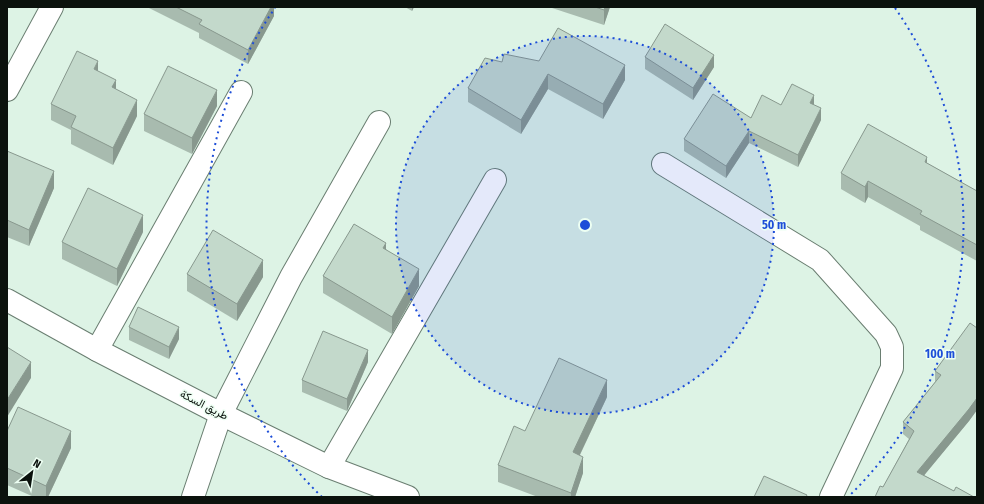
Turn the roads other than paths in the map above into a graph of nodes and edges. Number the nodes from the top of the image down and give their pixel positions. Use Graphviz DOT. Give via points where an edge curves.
graph roads {
  1 [pos="52,7"];
  2 [pos="7,90"];
  3 [pos="241,92"];
  4 [pos="379,122"];
  5 [pos="663,164"];
  6 [pos="495,180"];
  7 [pos="7,300"];
  8 [pos="97,350"];
  9 [pos="222,414"];
  10 [pos="329,467"];
  11 [pos="193,497"];
  12 [pos="408,497"];
  13 [pos="831,497"];
  1 -- 2 [label="street"];
  3 -- 8 [label="street"];
  4 -- 9 [label="street" via="290,277"];
  5 -- 13 [label="street" via="820,260 886,334 892,347 892,368"];
  6 -- 10 [label="street"];
  7 -- 8 [label="street, طريق السكة"];
  8 -- 9 [label="street, طريق السكة"];
  9 -- 10 [label="street, طريق السكة"];
  9 -- 11 [label="street"];
  10 -- 12 [label="street, طريق السكة"];
}
